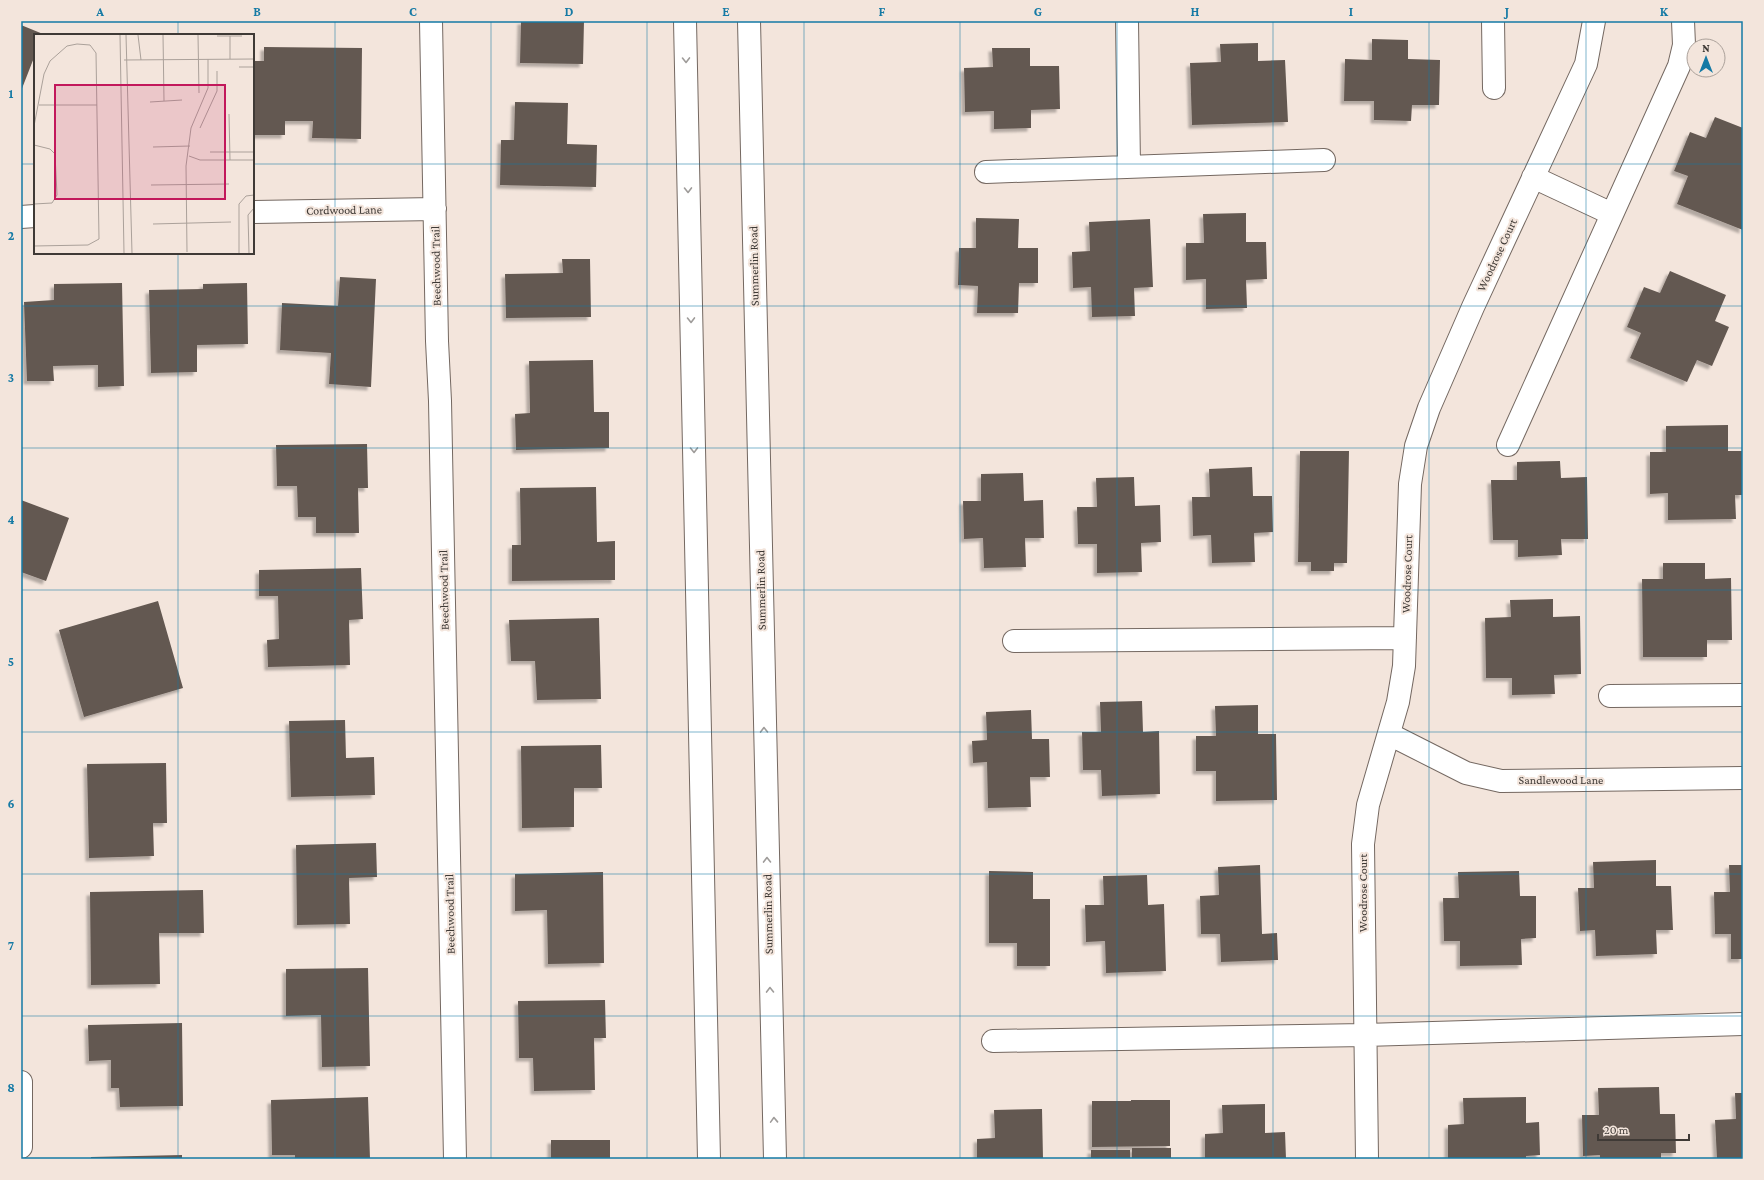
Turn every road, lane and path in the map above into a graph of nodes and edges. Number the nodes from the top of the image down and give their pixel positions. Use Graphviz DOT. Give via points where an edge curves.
graph roads {
  1 [pos="431,21"];
  2 [pos="685,21"];
  3 [pos="749,21"];
  4 [pos="1127,21"];
  5 [pos="1493,21"];
  6 [pos="1594,21"];
  7 [pos="1683,21"];
  8 [pos="1494,88"];
  9 [pos="1324,160"];
  10 [pos="1129,167"];
  11 [pos="986,172"];
  12 [pos="1533,177"];
  13 [pos="434,209"];
  14 [pos="254,212"];
  15 [pos="1612,214"];
  16 [pos="21,216"];
  17 [pos="34,216"];
  18 [pos="1508,445"];
  19 [pos="1405,638"];
  20 [pos="1014,641"];
  21 [pos="1743,695"];
  22 [pos="1610,696"];
  23 [pos="1388,734"];
  24 [pos="1743,778"];
  25 [pos="1743,1024"];
  26 [pos="1365,1035"];
  27 [pos="994,1041"];
  28 [pos="21,1082"];
  29 [pos="21,1147"];
  30 [pos="455,1159"];
  31 [pos="709,1159"];
  32 [pos="775,1159"];
  33 [pos="1367,1159"];
  1 -- 13 [label="street, Beechwood Trail"];
  2 -- 31 [label="street, one-way"];
  32 -- 3 [label="street, Summerlin Road, one-way"];
  4 -- 10 [label="street"];
  5 -- 8 [label="street"];
  6 -- 12 [label="street, Woodrose Court" via="1586,64"];
  7 -- 15 [label="street" via="1684,46 1679,66"];
  9 -- 10 [label="street"];
  10 -- 11 [label="street"];
  12 -- 15 [label="street"];
  12 -- 19 [label="street, Woodrose Court" via="1454,350 1416,446 1410,484"];
  13 -- 14 [label="street, Cordwood Lane"];
  13 -- 30 [label="street, Beechwood Trail" via="441,410"];
  15 -- 18 [label="street"];
  16 -- 17 [label="street"];
  19 -- 20 [label="street"];
  19 -- 23 [label="street, Woodrose Court" via="1404,666 1398,702"];
  21 -- 22 [label="street"];
  23 -- 24 [label="street, Sandlewood Lane" via="1466,773 1501,781"];
  23 -- 26 [label="street, Woodrose Court" via="1368,805 1363,844"];
  25 -- 26 [label="street"];
  26 -- 27 [label="street"];
  26 -- 33 [label="street, Woodrose Court"];
  28 -- 29 [label="street"];
}
